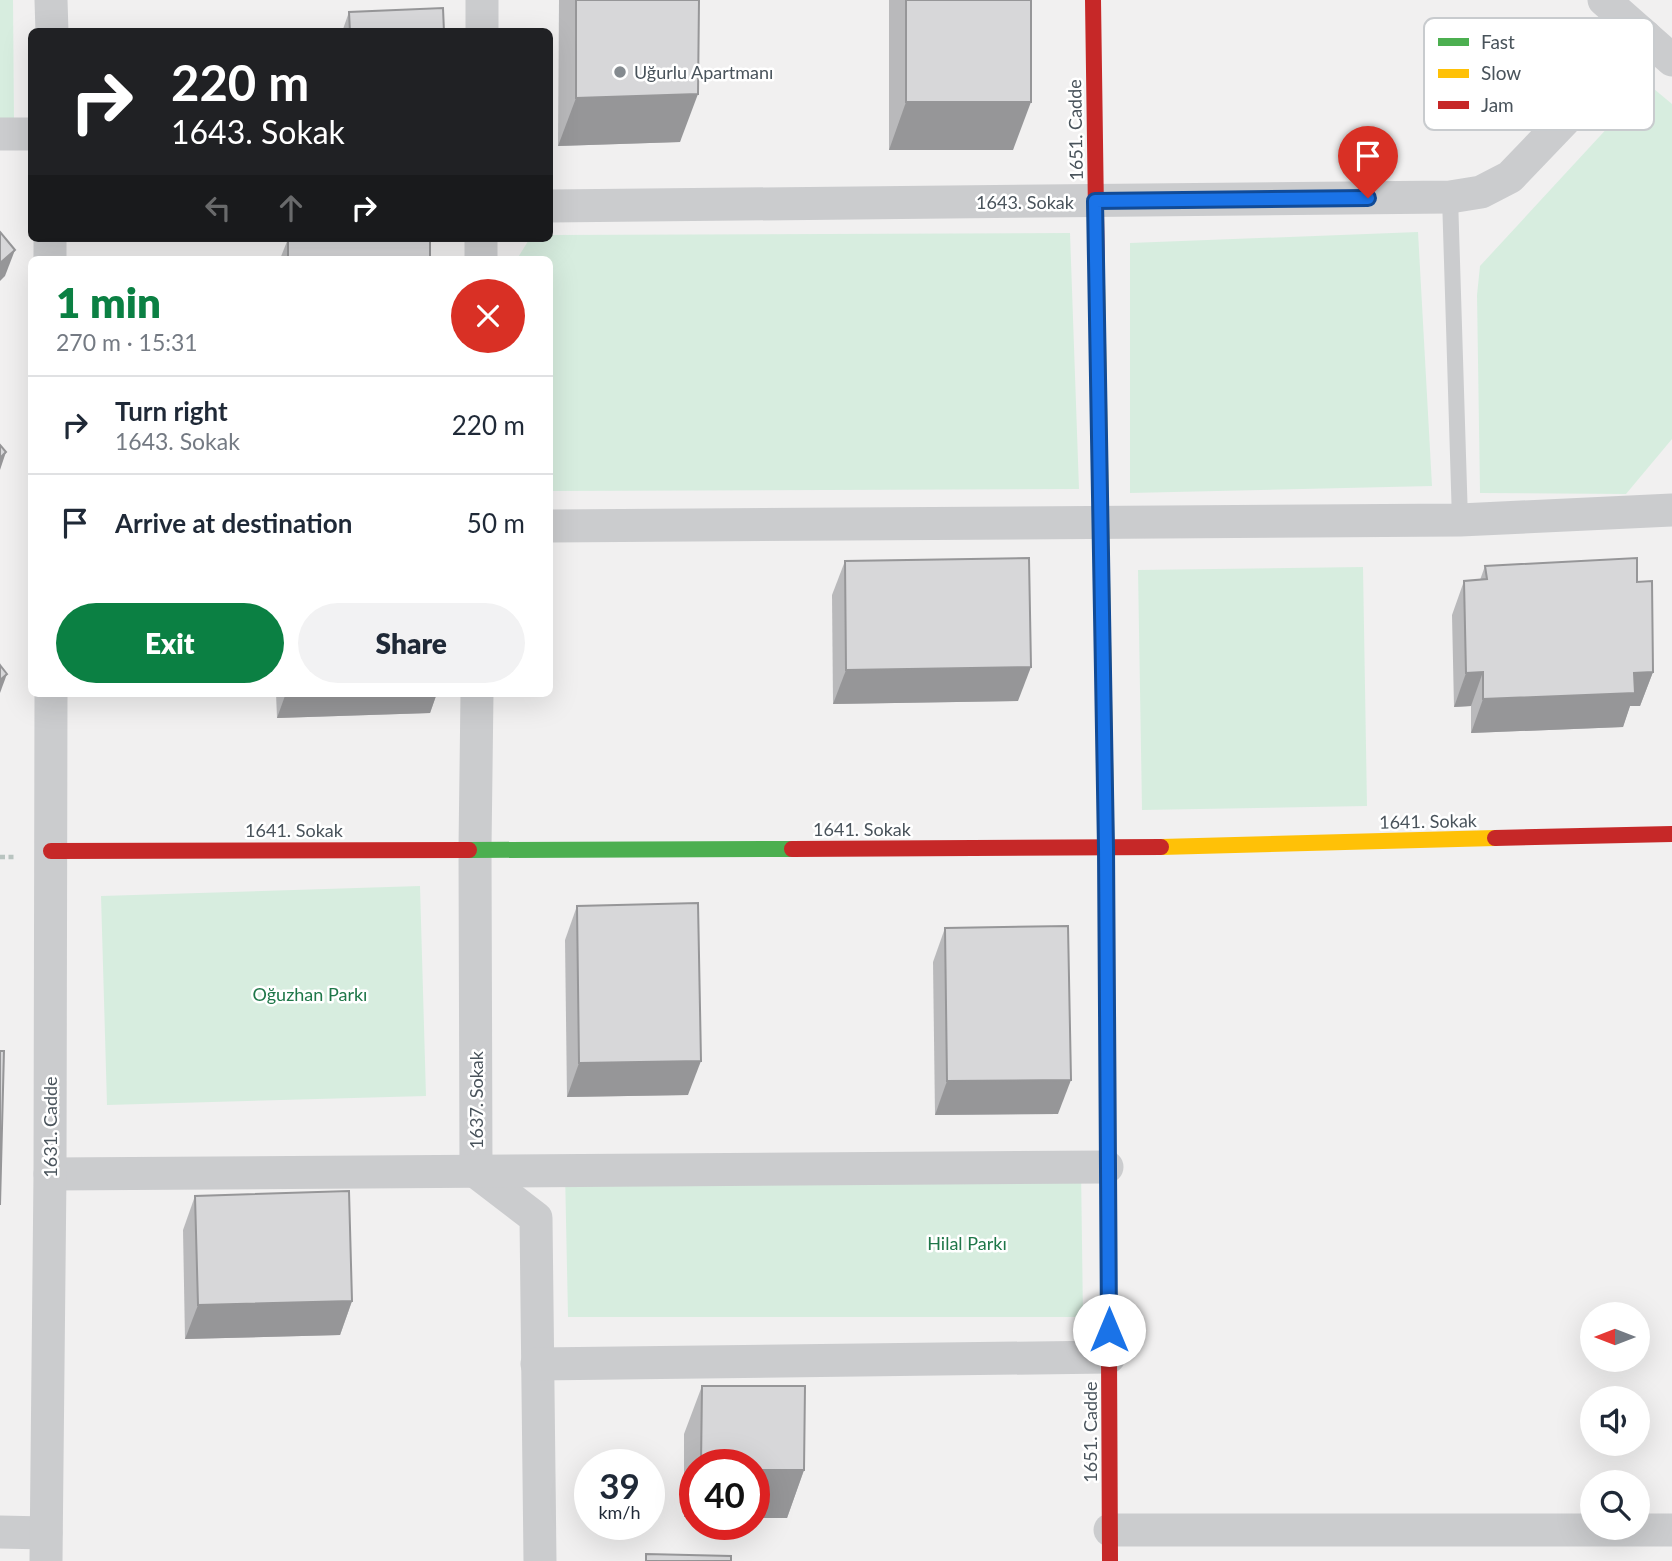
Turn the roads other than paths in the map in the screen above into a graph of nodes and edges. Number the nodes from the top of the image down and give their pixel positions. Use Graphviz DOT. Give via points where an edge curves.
graph roads {
  1 [pos="51,0"];
  2 [pos="482,0"];
  3 [pos="1093,0"];
  4 [pos="1604,0"];
  5 [pos="1625,18"];
  6 [pos="52,28"];
  7 [pos="482,28"];
  8 [pos="1654,43"];
  9 [pos="1672,60"];
  10 [pos="1555,130"];
  11 [pos="0,134"];
  12 [pos="28,134"];
  13 [pos="1450,197"];
  14 [pos="1095,201"];
  15 [pos="553,206"];
  16 [pos="1672,510"];
  17 [pos="1460,520"];
  18 [pos="1101,524"];
  19 [pos="553,526"];
  20 [pos="51,697"];
  21 [pos="477,697"];
  22 [pos="1672,834"];
  23 [pos="475,848"];
  24 [pos="1106,848"];
  25 [pos="51,851"];
  26 [pos="1107,1167"];
  27 [pos="476,1172"];
  28 [pos="50,1174"];
  29 [pos="1109,1357"];
  30 [pos="537,1364"];
  31 [pos="1672,1530"];
  32 [pos="0,1531"];
  33 [pos="1110,1545"];
  34 [pos="46,1547"];
  35 [pos="540,1561"];
  1 -- 6 [label="street"];
  2 -- 7 [label="street"];
  3 -- 14 [label="street, 1651. Cadde"];
  4 -- 5 [label="street"];
  8 -- 9 [label="street"];
  10 -- 13 [label="street, 1643. Sokak" via="1510,177 1481,192"];
  11 -- 12 [label="street"];
  13 -- 14 [label="street, 1643. Sokak"];
  13 -- 17 [label="lane"];
  14 -- 15 [label="street, 1643. Sokak"];
  14 -- 18 [label="street, 1651. Cadde"];
  16 -- 17 [label="street"];
  17 -- 18 [label="street"];
  18 -- 19 [label="street"];
  18 -- 24 [label="street, 1651. Cadde"];
  20 -- 25 [label="street, 1631. Cadde"];
  21 -- 23 [label="street, 1637. Sokak"];
  22 -- 24 [label="street, 1641. Sokak"];
  23 -- 24 [label="street, 1641. Sokak"];
  23 -- 25 [label="street, 1641. Sokak"];
  23 -- 27 [label="street, 1637. Sokak"];
  24 -- 26 [label="street, 1651. Cadde"];
  25 -- 28 [label="street, 1631. Cadde"];
  26 -- 27 [label="street"];
  26 -- 29 [label="street, 1651. Cadde"];
  27 -- 28 [label="street"];
  27 -- 30 [label="street, 1637. Sokak" via="536,1218"];
  28 -- 34 [label="street, 1631. Cadde"];
  29 -- 30 [label="street"];
  29 -- 33 [label="street, 1651. Cadde"];
  30 -- 35 [label="street, 1637. Sokak"];
  31 -- 33 [label="street"];
  32 -- 34 [label="street"];
}
